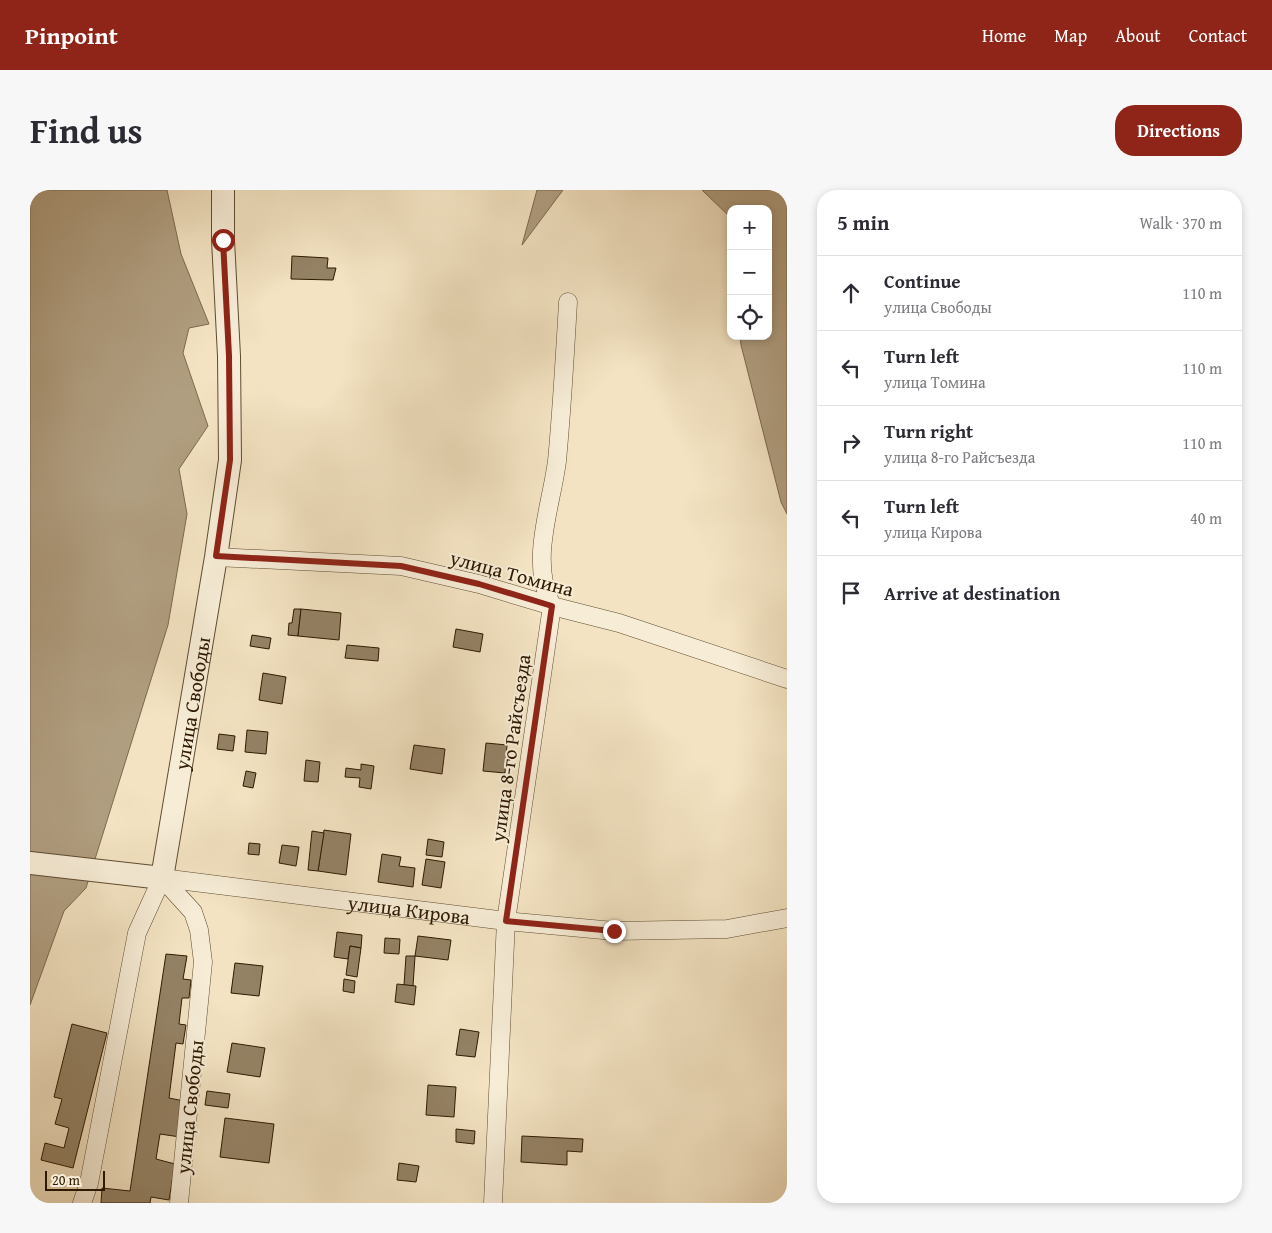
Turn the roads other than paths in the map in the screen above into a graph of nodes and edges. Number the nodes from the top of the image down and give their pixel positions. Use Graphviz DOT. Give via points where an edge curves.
graph roads {
  1 [pos="224,190"];
  2 [pos="568,302"];
  3 [pos="216,556"];
  4 [pos="552,606"];
  5 [pos="787,679"];
  6 [pos="30,863"];
  7 [pos="162,878"];
  8 [pos="787,918"];
  9 [pos="506,921"];
  10 [pos="82,1203"];
  11 [pos="179,1203"];
  12 [pos="493,1203"];
  1 -- 3 [label="street, улица Свободы" via="230,460"];
  2 -- 4 [label="street, улица 8-го Райсъезда" via="556,463 542,549 547,595"];
  3 -- 4 [label="street, улица Томина" via="401,566 479,584"];
  3 -- 7 [label="street, улица Свободы"];
  4 -- 5 [label="street, улица Томина" via="619,623"];
  4 -- 9 [label="street, улица 8-го Райсъезда"];
  6 -- 7 [label="street, улица Кирова"];
  7 -- 9 [label="street, улица Кирова"];
  7 -- 10 [label="street" via="137,933 90,1183"];
  7 -- 11 [label="street, улица Свободы" via="193,912 203,962"];
  8 -- 9 [label="street, улица Кирова" via="728,928 614,931"];
  9 -- 12 [label="street, улица 8-го Райсъезда"];
}
